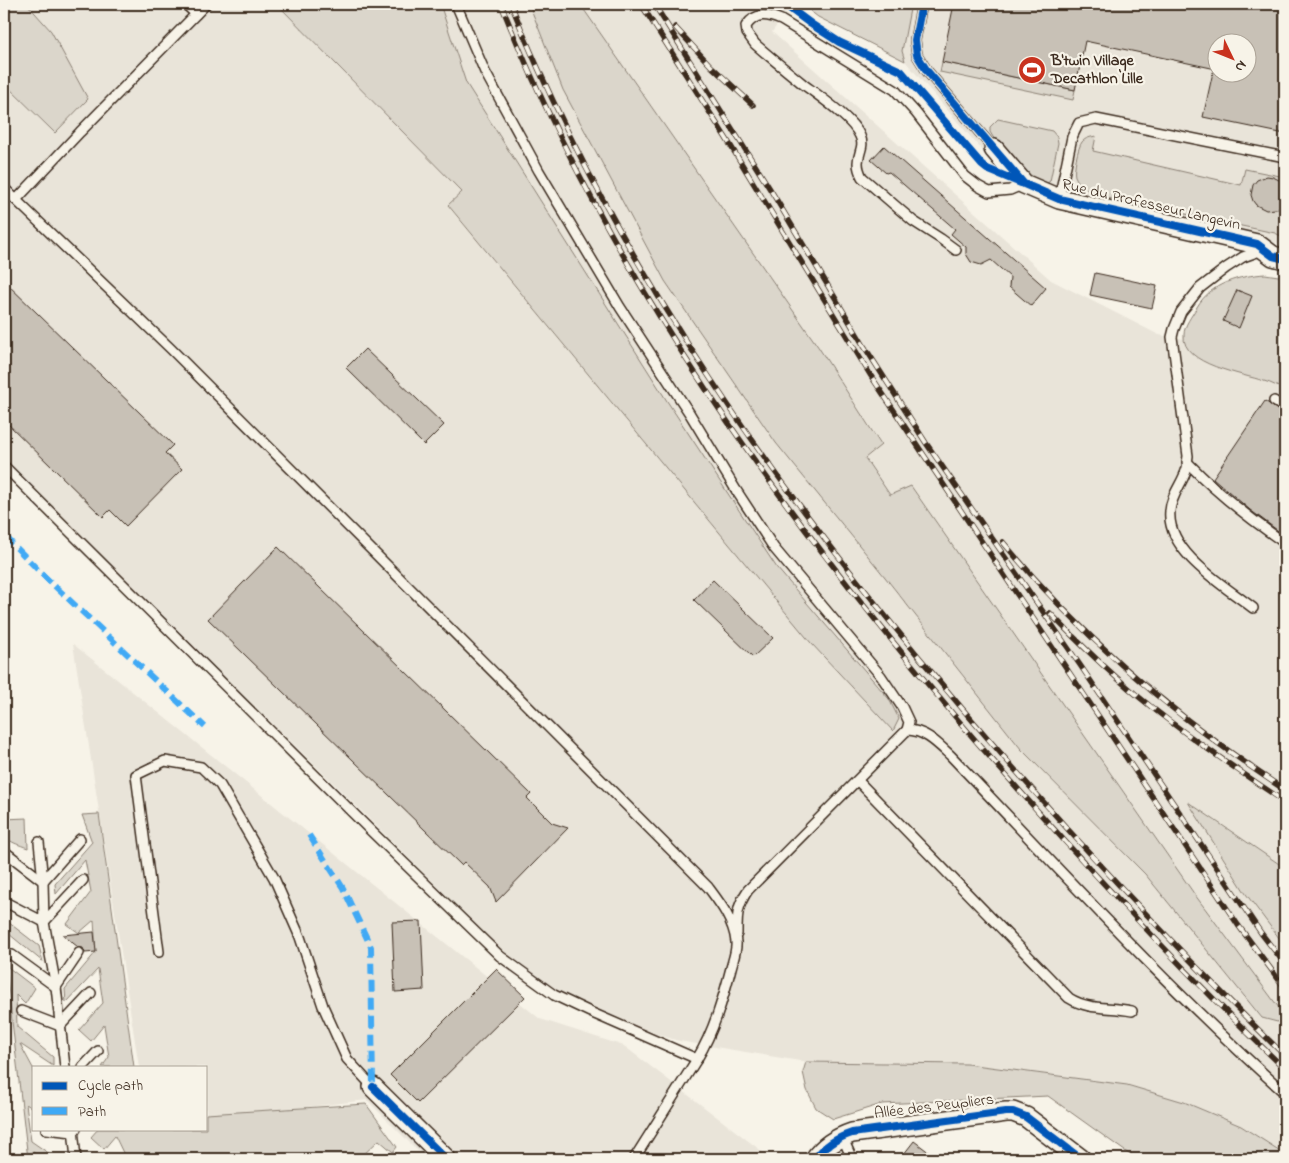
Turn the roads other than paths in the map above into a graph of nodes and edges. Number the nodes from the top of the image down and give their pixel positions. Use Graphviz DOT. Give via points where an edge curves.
graph roads {
  1 [pos="185,4"];
  2 [pos="206,4"];
  3 [pos="456,4"];
  4 [pos="922,4"];
  5 [pos="196,14"];
  6 [pos="994,149"];
  7 [pos="1285,157"];
  8 [pos="1024,184"];
  9 [pos="4,188"];
  10 [pos="1059,199"];
  11 [pos="16,200"];
  12 [pos="1265,249"];
  13 [pos="956,250"];
  14 [pos="1285,259"];
  15 [pos="1274,400"];
  16 [pos="1285,408"];
  17 [pos="1187,462"];
  18 [pos="4,466"];
  19 [pos="1285,543"];
  20 [pos="1253,608"];
  21 [pos="907,730"];
  22 [pos="858,781"];
  23 [pos="80,839"];
  24 [pos="38,842"];
  25 [pos="4,850"];
  26 [pos="83,880"];
  27 [pos="43,881"];
  28 [pos="5,902"];
  29 [pos="44,922"];
  30 [pos="736,942"];
  31 [pos="159,952"];
  32 [pos="79,953"];
  33 [pos="12,955"];
  34 [pos="56,987"];
  35 [pos="92,993"];
  36 [pos="1132,1010"];
  37 [pos="21,1011"];
  38 [pos="60,1026"];
  39 [pos="98,1051"];
  40 [pos="698,1059"];
  41 [pos="65,1066"];
  42 [pos="84,1066"];
  43 [pos="373,1087"];
  44 [pos="1285,1093"];
  45 [pos="74,1130"];
  46 [pos="842,1136"];
  47 [pos="76,1159"];
  48 [pos="446,1159"];
  49 [pos="634,1159"];
  50 [pos="815,1159"];
  51 [pos="852,1159"];
  52 [pos="1081,1159"];
  1 -- 5 [label="lane"];
  2 -- 5 [label="lane"];
  3 -- 21 [label="lane" via="489,80 620,307 774,548 881,676 902,707 909,722"];
  4 -- 6 [label="lane" via="915,40 917,55"];
  5 -- 11 [label="lane"];
  6 -- 8 [label="street, Rue du Professeur Langevin"];
  7 -- 10 [label="lane" via="1096,119 1079,123 1072,137"];
  8 -- 10 [label="street, Rue du Professeur Langevin"];
  8 -- 13 [label="lane" via="1010,190 989,192 978,186 965,176 895,90 781,20 760,15 751,19 746,26 747,33 755,44 860,134 862,142 857,161 862,176 912,221"];
  9 -- 11 [label="lane"];
  10 -- 12 [label="street, Rue du Professeur Langevin" via="1257,244"];
  11 -- 30 [label="lane" via="171,349 708,887 722,905"];
  12 -- 14 [label="street, Rue du Professeur Langevin"];
  12 -- 17 [label="lane" via="1243,257 1200,288 1174,329 1172,337"];
  15 -- 16 [label="lane"];
  17 -- 19 [label="lane" via="1232,504"];
  17 -- 20 [label="lane" via="1170,507 1174,534 1188,555 1205,571"];
  18 -- 40 [label="lane" via="500,956 554,995"];
  21 -- 22 [label="lane"];
  21 -- 44 [label="lane" via="916,730 932,739 950,756 1136,949"];
  22 -- 30 [label="lane" via="748,890 740,901"];
  22 -- 36 [label="lane" via="1069,998 1095,1008"];
  23 -- 27 [label="lane"];
  24 -- 27 [label="lane"];
  25 -- 27 [label="lane"];
  26 -- 29 [label="lane"];
  27 -- 29 [label="lane"];
  28 -- 29 [label="lane"];
  29 -- 34 [label="lane"];
  30 -- 40 [label="lane" via="713,1028"];
  31 -- 43 [label="lane" via="136,776 165,761 201,767 220,785 274,878 347,1059"];
  32 -- 34 [label="lane"];
  33 -- 34 [label="lane"];
  34 -- 38 [label="lane"];
  35 -- 38 [label="lane"];
  37 -- 38 [label="lane"];
  38 -- 41 [label="lane"];
  39 -- 42 [label="lane"];
  40 -- 49 [label="lane"];
  43 -- 48 [label="street"];
  45 -- 47 [label="lane"];
  46 -- 50 [label="street, Allée des Peupliers" via="820,1151"];
  46 -- 51 [label="lane"];
  46 -- 52 [label="street, Allée des Peupliers" via="863,1130 1013,1112 1026,1116"];
}
